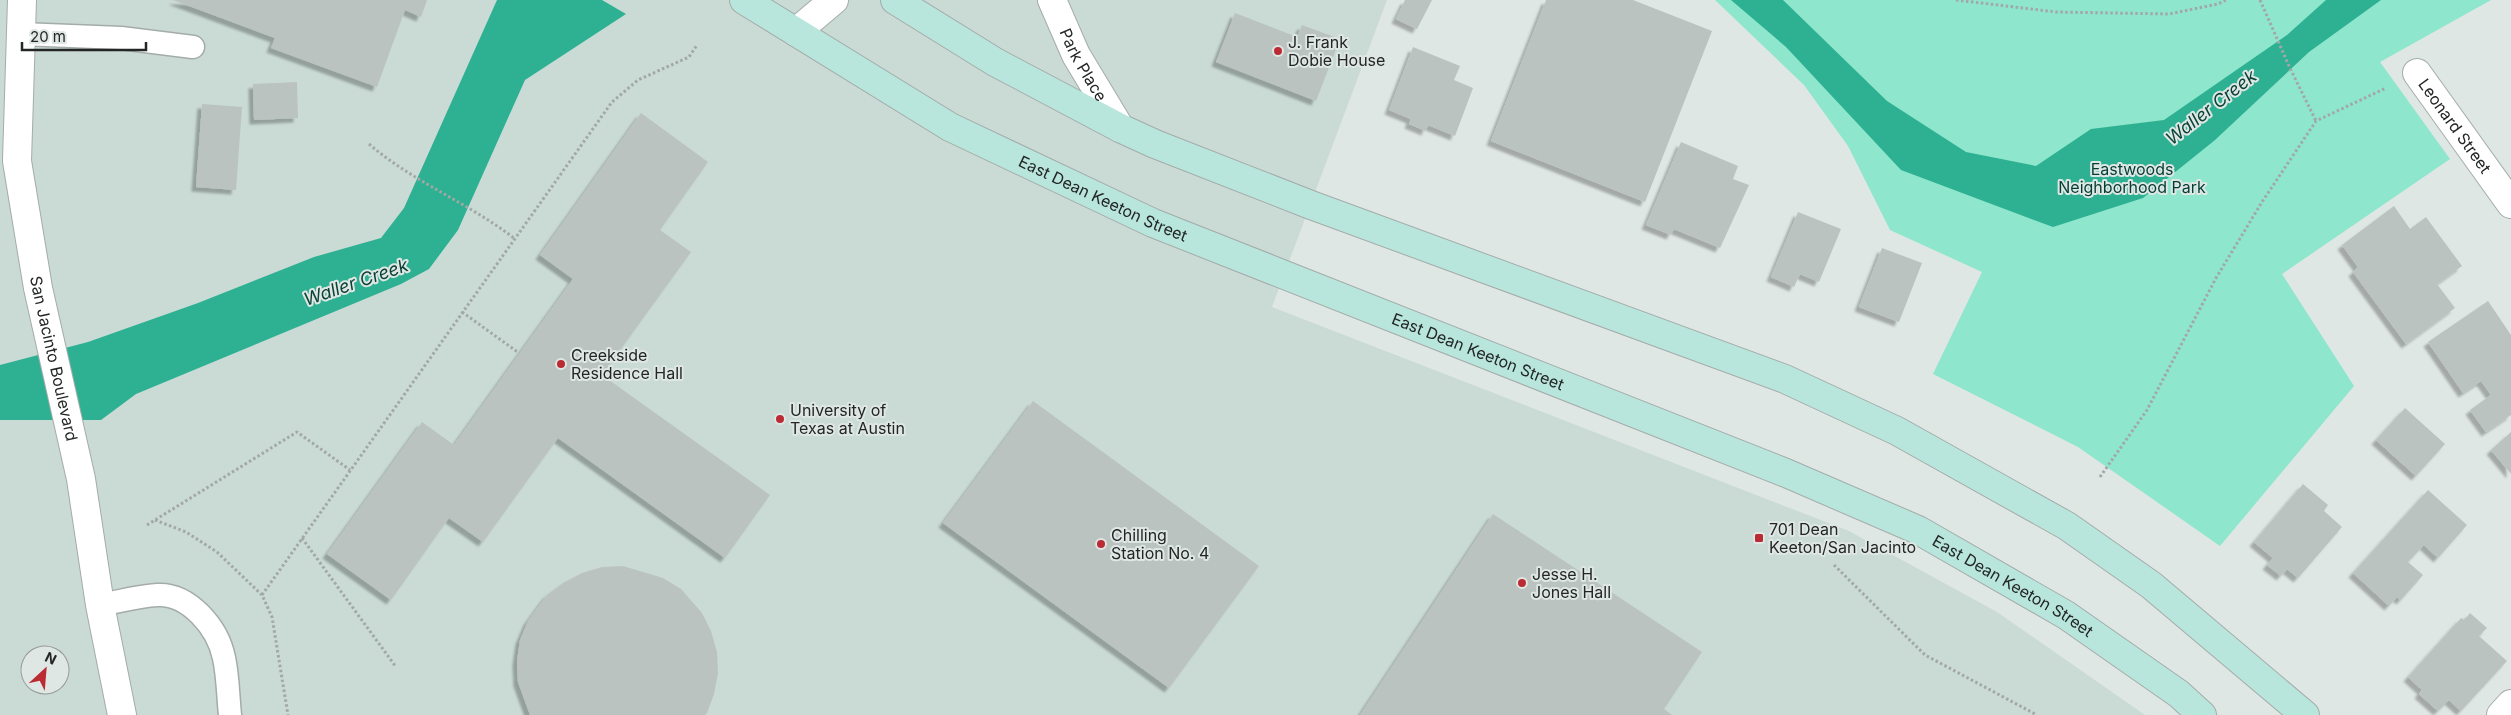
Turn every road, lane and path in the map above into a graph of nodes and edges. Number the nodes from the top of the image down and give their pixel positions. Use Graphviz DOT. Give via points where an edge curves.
graph roads {
  1 [pos="22,0"];
  2 [pos="744,0"];
  3 [pos="805,0"];
  4 [pos="834,0"];
  5 [pos="895,0"];
  6 [pos="1052,0"];
  7 [pos="1956,0"];
  8 [pos="2226,0"];
  9 [pos="2260,0"];
  10 [pos="796,32"];
  11 [pos="21,34"];
  12 [pos="697,44"];
  13 [pos="193,48"];
  14 [pos="2417,73"];
  15 [pos="2316,121"];
  16 [pos="1120,128"];
  17 [pos="368,144"];
  18 [pos="2511,204"];
  19 [pos="515,239"];
  20 [pos="462,312"];
  21 [pos="519,353"];
  22 [pos="350,470"];
  23 [pos="2100,477"];
  24 [pos="154,520"];
  25 [pos="147,525"];
  26 [pos="302,538"];
  27 [pos="1834,565"];
  28 [pos="262,595"];
  29 [pos="100,605"];
  30 [pos="396,667"];
  31 [pos="2511,704"];
  32 [pos="122,715"];
  33 [pos="230,715"];
  34 [pos="288,715"];
  35 [pos="2038,715"];
  36 [pos="2202,715"];
  37 [pos="2305,715"];
  38 [pos="2501,715"];
  1 -- 11 [label="street, San Jacinto Boulevard"];
  2 -- 10 [label="main road, East Dean Keeton Street"];
  3 -- 10 [label="street"];
  4 -- 10 [label="street"];
  5 -- 16 [label="main road" via="995,62"];
  6 -- 16 [label="street, Park Place" via="1076,55"];
  7 -- 8 [label="path" via="2056,12 2169,14"];
  9 -- 15 [label="path"];
  10 -- 36 [label="main road, East Dean Keeton Street" via="950,127 1153,223 1786,473 1918,530 2066,615 2179,694"];
  11 -- 13 [label="lane" via="121,38"];
  11 -- 29 [label="street, San Jacinto Boulevard" via="17,162 38,288 81,479"];
  12 -- 19 [label="path" via="689,57 638,80 612,102"];
  14 -- 15 [label="path"];
  14 -- 18 [label="street, Leonard Street"];
  15 -- 23 [label="path" via="2216,278 2148,410"];
  16 -- 37 [label="main road" via="1312,205 1785,379 1897,431 2067,526 2151,585"];
  17 -- 19 [label="path" via="388,161 489,218"];
  19 -- 20 [label="path"];
  20 -- 21 [label="path"];
  20 -- 22 [label="path"];
  22 -- 24 [label="path" via="297,432"];
  22 -- 26 [label="path"];
  24 -- 25 [label="path"];
  24 -- 28 [label="path" via="186,532 216,552"];
  26 -- 28 [label="path"];
  26 -- 30 [label="path"];
  27 -- 35 [label="path" via="1925,655"];
  28 -- 34 [label="path" via="272,617"];
  29 -- 32 [label="street, San Jacinto Boulevard"];
  29 -- 33 [label="lane" via="156,595 189,603 217,637 224,658"];
  31 -- 38 [label="street"];
}
